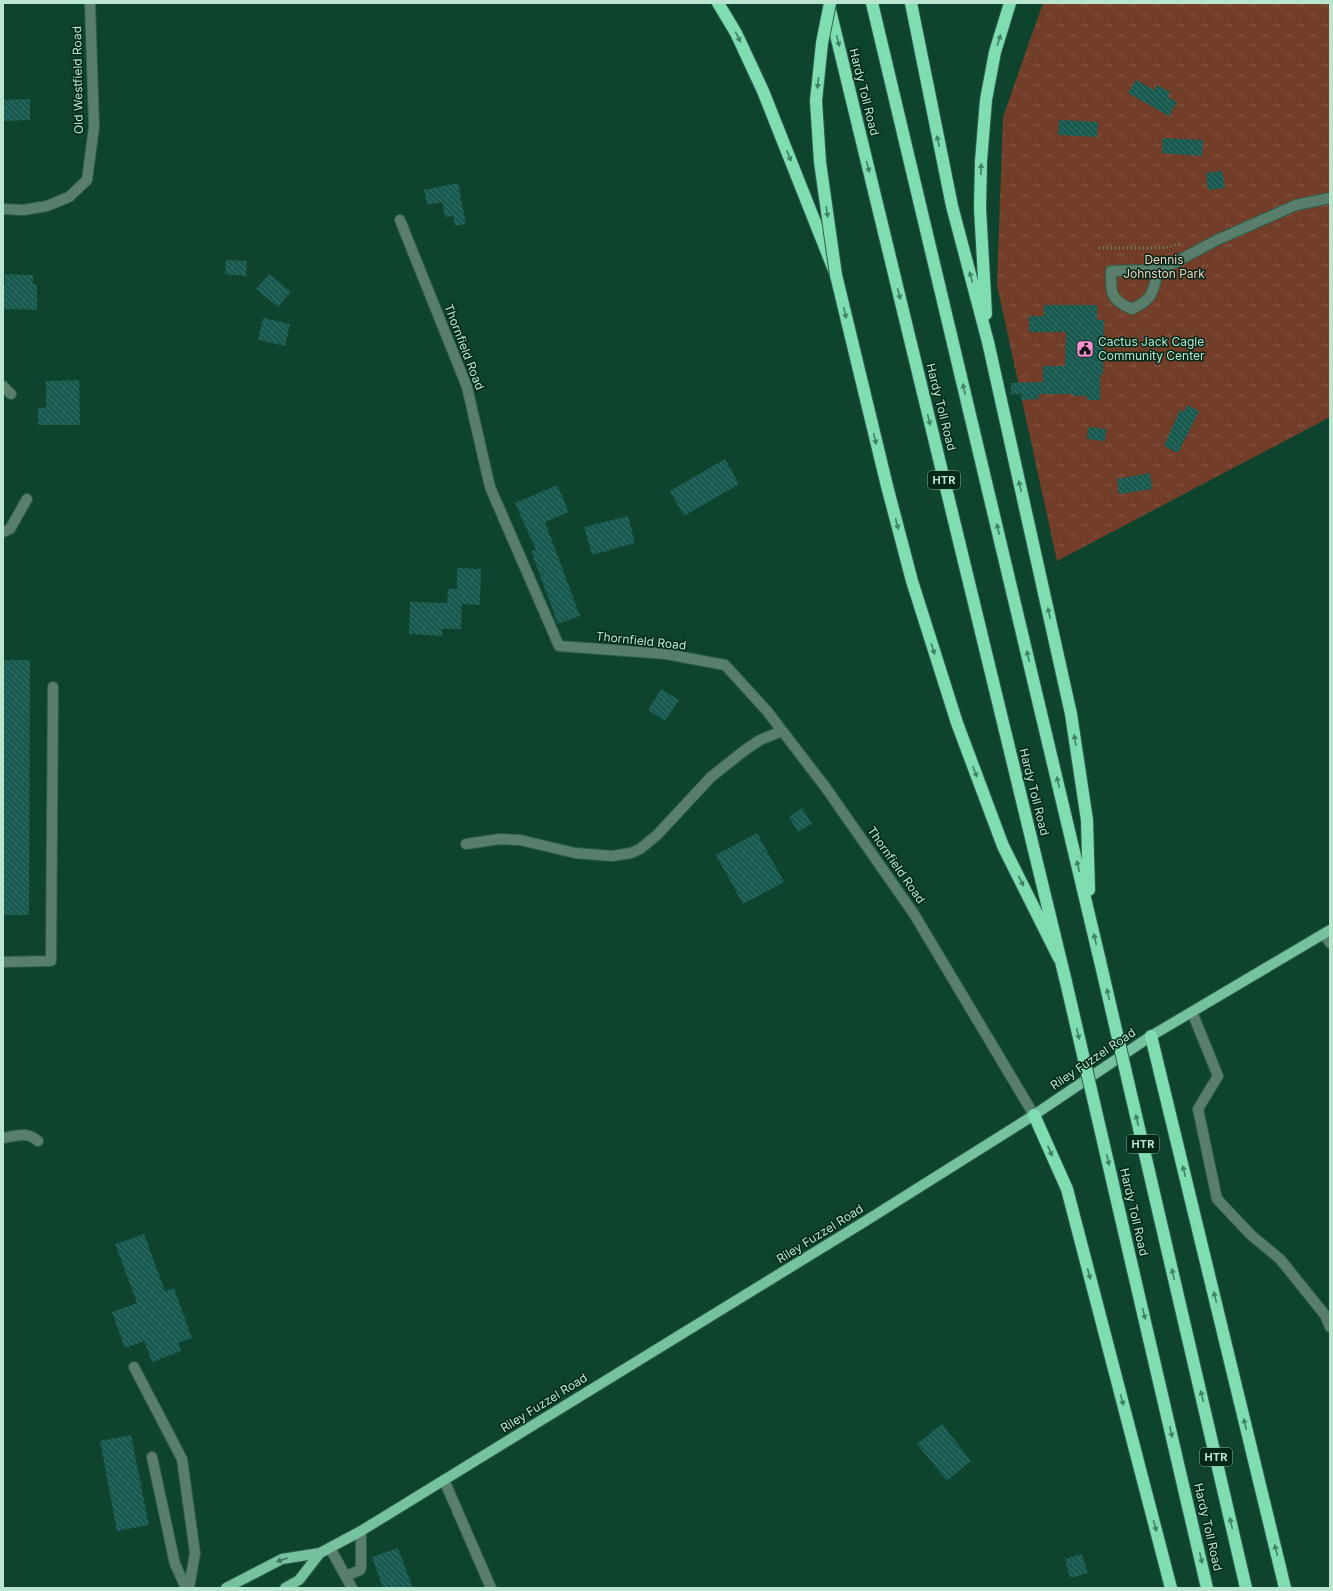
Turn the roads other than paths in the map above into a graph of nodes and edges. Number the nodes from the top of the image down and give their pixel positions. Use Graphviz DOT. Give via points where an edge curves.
graph roads {
  1 [pos="90,3"];
  2 [pos="718,3"];
  3 [pos="829,3"];
  4 [pos="872,3"];
  5 [pos="911,3"];
  6 [pos="1010,3"];
  7 [pos="1330,198"];
  8 [pos="3,209"];
  9 [pos="400,220"];
  10 [pos="1160,268"];
  11 [pos="836,275"];
  12 [pos="988,342"];
  13 [pos="3,386"];
  14 [pos="11,394"];
  15 [pos="27,499"];
  16 [pos="3,532"];
  17 [pos="53,687"];
  18 [pos="782,731"];
  19 [pos="466,844"];
  20 [pos="1090,918"];
  21 [pos="1327,932"];
  22 [pos="1330,943"];
  23 [pos="1060,958"];
  24 [pos="3,962"];
  25 [pos="1192,1012"];
  26 [pos="1151,1036"];
  27 [pos="1034,1115"];
  28 [pos="3,1138"];
  29 [pos="38,1141"];
  30 [pos="1330,1328"];
  31 [pos="134,1367"];
  32 [pos="152,1457"];
  33 [pos="444,1480"];
  34 [pos="361,1530"];
  35 [pos="330,1548"];
  36 [pos="320,1553"];
  37 [pos="346,1576"];
  38 [pos="188,1588"];
  39 [pos="226,1588"];
  40 [pos="284,1588"];
  41 [pos="352,1588"];
  42 [pos="491,1588"];
  43 [pos="1171,1588"];
  44 [pos="1208,1588"];
  45 [pos="1246,1588"];
  46 [pos="1285,1588"];
  1 -- 8 [label="street, Old Westfield Road" via="94,127 87,180 68,197 48,206 23,210"];
  2 -- 11 [label="highway, one-way, bridge" via="736,33 763,91"];
  3 -- 11 [label="highway, one-way, bridge" via="816,101 820,162"];
  3 -- 23 [label="highway, Hardy Toll Road / HTR, one-way"];
  20 -- 4 [label="highway, Hardy Toll Road / HTR, one-way"];
  12 -- 5 [label="highway, one-way" via="952,206"];
  12 -- 6 [label="highway, one-way" via="980,208 981,161 986,100 995,52"];
  7 -- 10 [label="street" via="1296,205"];
  9 -- 18 [label="street, Thornfield Road" via="467,387 490,487 560,646 666,654 725,665 767,710"];
  10 -- 10 [label="street" via="1111,271 1111,290 1119,303 1132,308 1145,302 1153,292"];
  11 -- 23 [label="highway, one-way" via="912,581 956,723 1004,846"];
  20 -- 12 [label="highway, one-way" via="1086,820 1071,714"];
  13 -- 14 [label="street"];
  15 -- 16 [label="street" via="10,529"];
  17 -- 24 [label="street" via="51,961"];
  18 -- 19 [label="street" via="760,740 745,750 712,777 657,835 631,853 612,856 575,853 520,840 500,839"];
  18 -- 27 [label="street, Thornfield Road" via="826,788 914,914"];
  45 -- 20 [label="highway, Hardy Toll Road / HTR, one-way, bridge"];
  21 -- 22 [label="street"];
  21 -- 25 [label="main road, Riley Fuzzel Road"];
  23 -- 44 [label="highway, Hardy Toll Road / HTR, one-way, bridge"];
  25 -- 26 [label="main road, Riley Fuzzel Road"];
  25 -- 30 [label="street" via="1218,1076 1198,1109 1217,1199 1251,1235 1280,1259 1325,1315"];
  26 -- 27 [label="main road, Riley Fuzzel Road"];
  46 -- 26 [label="highway, one-way"];
  27 -- 33 [label="main road, Riley Fuzzel Road"];
  27 -- 43 [label="highway, one-way" via="1067,1189"];
  28 -- 29 [label="street" via="32,1135"];
  31 -- 38 [label="street" via="182,1460 195,1553"];
  32 -- 38 [label="street" via="175,1564"];
  33 -- 34 [label="main road, Riley Fuzzel Road"];
  33 -- 42 [label="street"];
  34 -- 35 [label="main road, Riley Fuzzel Road"];
  34 -- 37 [label="street" via="361,1568"];
  35 -- 36 [label="main road, Riley Fuzzel Road"];
  35 -- 37 [label="street"];
  36 -- 39 [label="main road, Riley Fuzzel Road, one-way" via="282,1559"];
  36 -- 40 [label="main road, Riley Fuzzel Road" via="299,1580"];
  37 -- 41 [label="street"];
}
